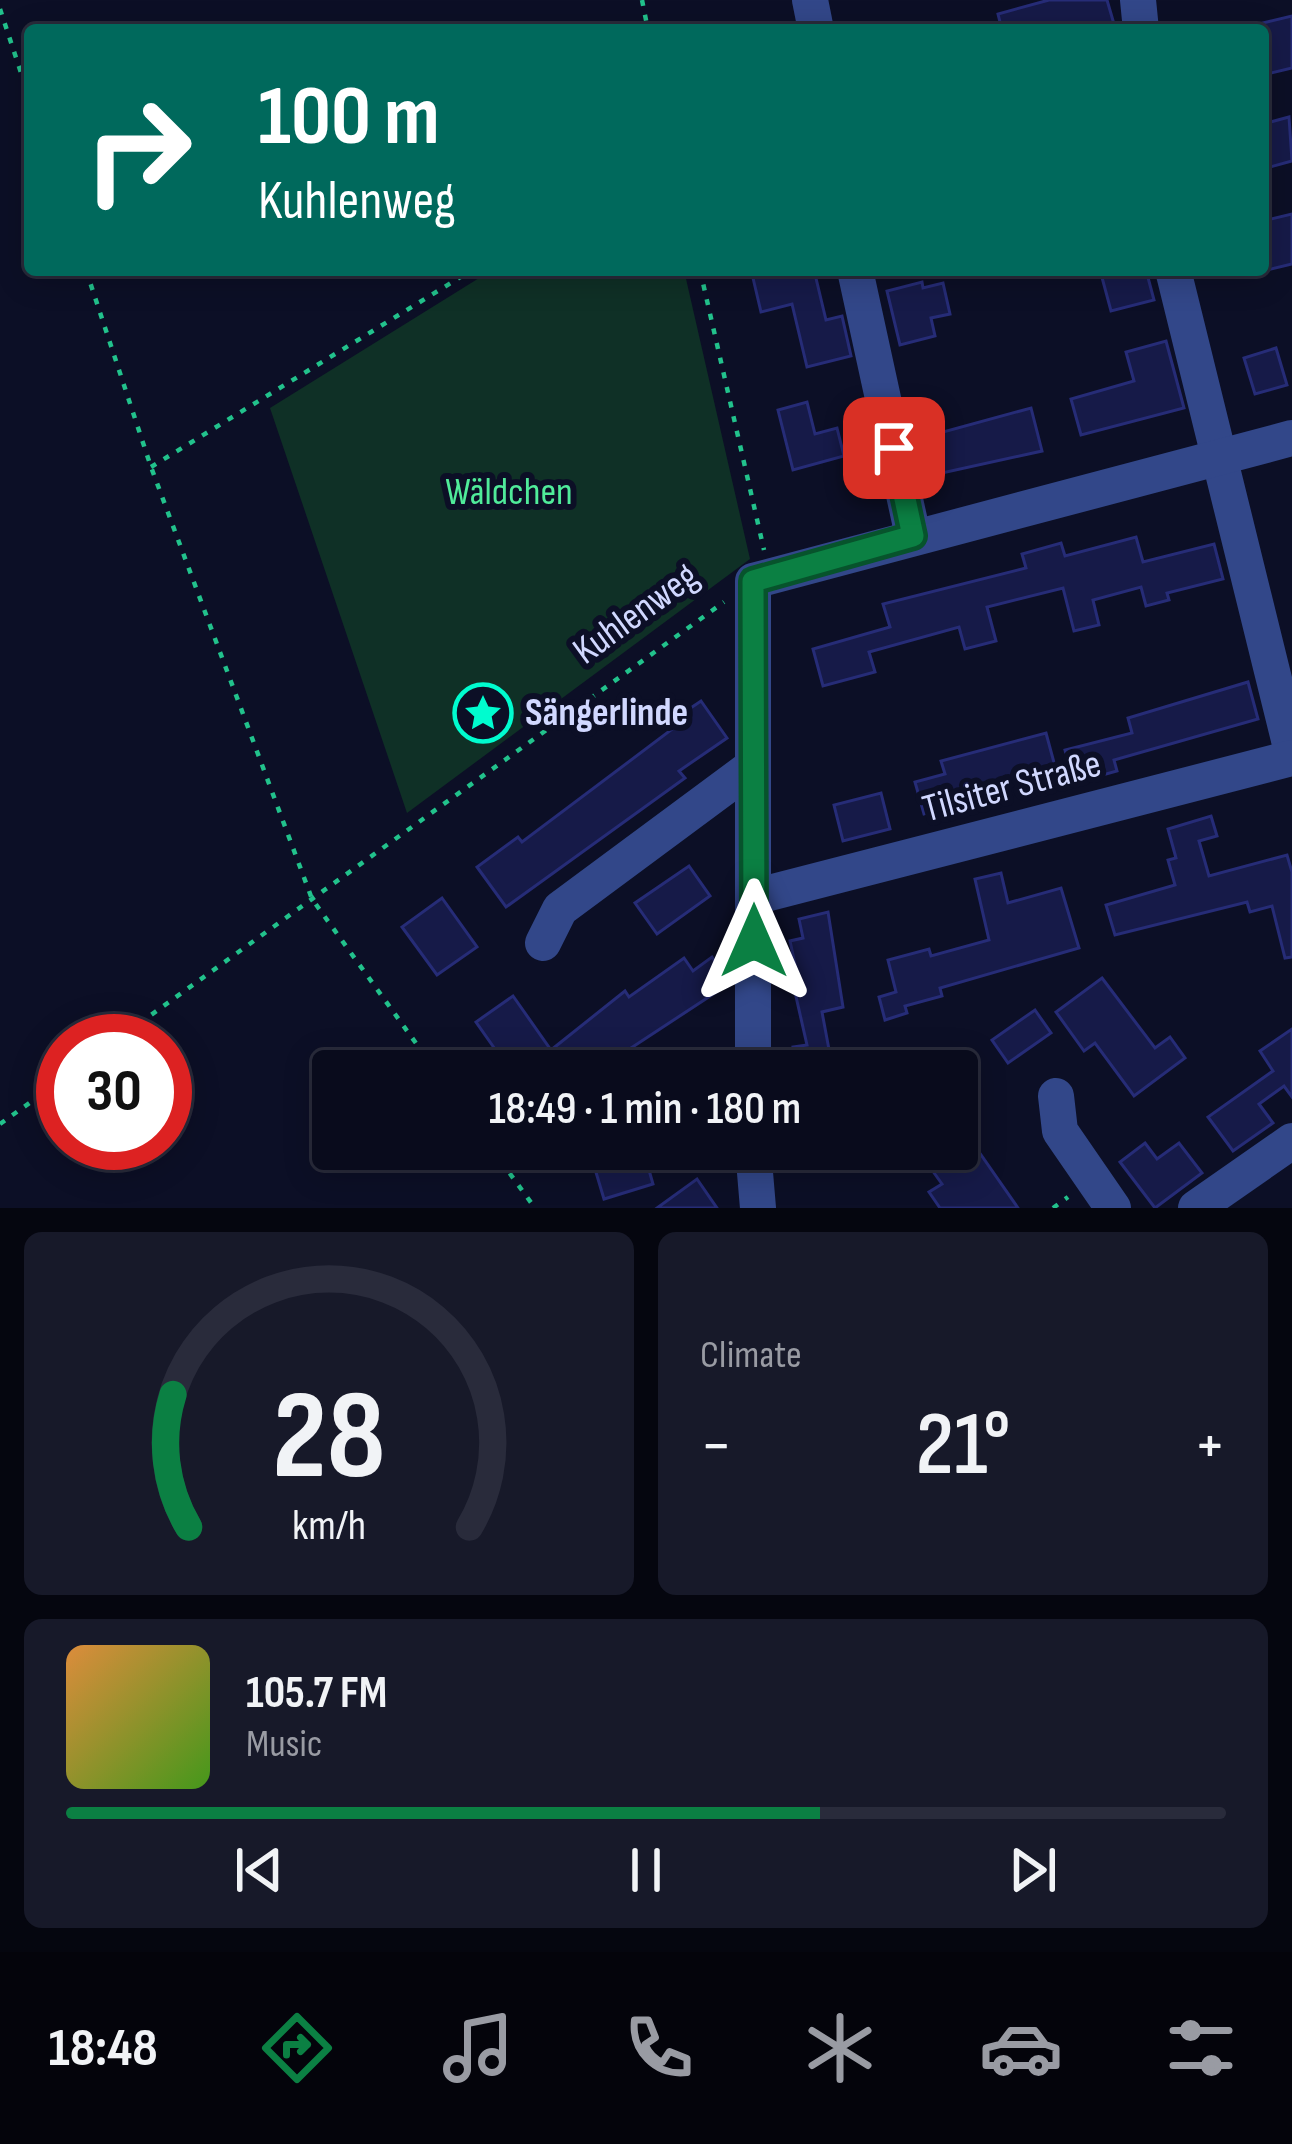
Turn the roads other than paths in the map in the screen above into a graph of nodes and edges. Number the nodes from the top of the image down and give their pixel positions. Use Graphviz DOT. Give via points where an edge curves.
graph roads {
  1 [pos="856,276"];
  2 [pos="1174,276"];
  3 [pos="1292,438"];
  4 [pos="1218,458"];
  5 [pos="913,536"];
  6 [pos="1292,755"];
  7 [pos="753,766"];
  8 [pos="754,897"];
  9 [pos="543,944"];
  10 [pos="753,1050"];
  11 [pos="1056,1096"];
  12 [pos="1292,1141"];
  13 [pos="755,1170"];
  14 [pos="758,1208"];
  15 [pos="1113,1208"];
  16 [pos="1196,1208"];
  1 -- 5 [label="street"];
  2 -- 4 [label="street"];
  3 -- 4 [label="street"];
  4 -- 5 [label="street"];
  4 -- 6 [label="street"];
  5 -- 7 [label="street" via="762,577"];
  6 -- 8 [label="street, Tilsiter Straße"];
  7 -- 8 [label="street"];
  7 -- 9 [label="street" via="560,909"];
  8 -- 10 [label="street"];
  11 -- 15 [label="street" via="1060,1131"];
  12 -- 16 [label="street"];
  13 -- 14 [label="street"];
}
